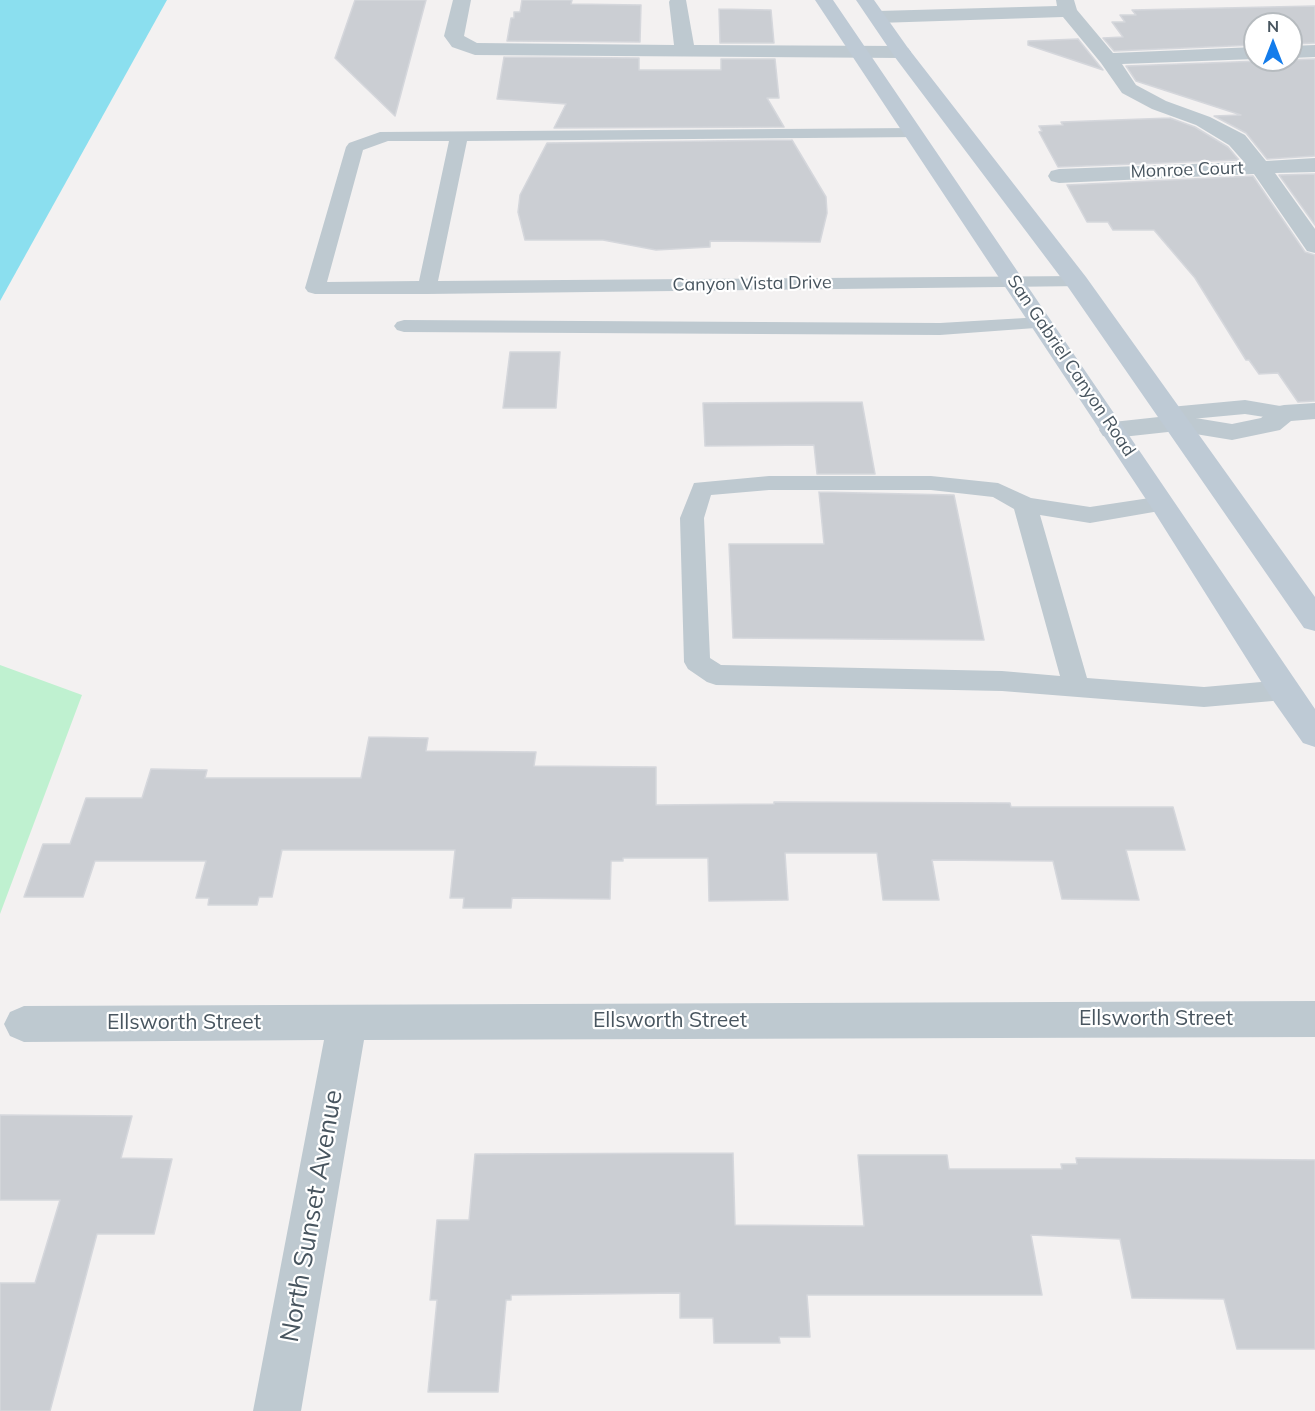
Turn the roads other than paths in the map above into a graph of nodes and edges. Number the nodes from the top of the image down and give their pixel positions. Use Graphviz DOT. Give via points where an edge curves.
graph roads {
  1 [pos="462,0"];
  2 [pos="824,0"];
  3 [pos="865,0"];
  4 [pos="677,1"];
  5 [pos="1067,5"];
  6 [pos="878,17"];
  7 [pos="685,51"];
  8 [pos="860,52"];
  9 [pos="901,52"];
  10 [pos="1243,53"];
  11 [pos="1108,59"];
  12 [pos="913,134"];
  13 [pos="459,136"];
  14 [pos="1315,165"];
  15 [pos="1260,167"];
  16 [pos="1059,176"];
  17 [pos="1315,246"];
  18 [pos="1014,281"];
  19 [pos="1077,282"];
  20 [pos="427,288"];
  21 [pos="1042,323"];
  22 [pos="404,326"];
  23 [pos="1315,411"];
  24 [pos="1173,419"];
  25 [pos="1113,430"];
  26 [pos="1163,504"];
  27 [pos="1025,505"];
  28 [pos="1315,620"];
  29 [pos="1076,687"];
  30 [pos="1284,690"];
  31 [pos="1315,734"];
  32 [pos="1315,1019"];
  33 [pos="348,1022"];
  34 [pos="24,1024"];
  35 [pos="277,1411"];
  1 -- 7 [label="street" via="454,36 459,43 475,49"];
  2 -- 8 [label="main road, San Gabriel Canyon Road"];
  3 -- 6 [label="main road"];
  4 -- 7 [label="street"];
  5 -- 6 [label="street"];
  5 -- 11 [label="street"];
  6 -- 9 [label="main road"];
  7 -- 8 [label="street"];
  8 -- 9 [label="street"];
  8 -- 12 [label="main road, San Gabriel Canyon Road"];
  9 -- 19 [label="main road"];
  10 -- 11 [label="street"];
  11 -- 15 [label="street" via="1129,89 1237,140"];
  12 -- 13 [label="lane, Canyon Vista Drive"];
  12 -- 18 [label="main road, San Gabriel Canyon Road"];
  13 -- 20 [label="lane"];
  13 -- 20 [label="lane, Canyon Vista Drive" via="386,136 355,147 315,288"];
  14 -- 15 [label="street, Monroe Court"];
  15 -- 16 [label="street, Monroe Court"];
  15 -- 17 [label="street"];
  18 -- 19 [label="lane, Canyon Vista Drive"];
  18 -- 20 [label="lane, Canyon Vista Drive"];
  18 -- 21 [label="main road, San Gabriel Canyon Road"];
  19 -- 24 [label="main road"];
  21 -- 22 [label="lane" via="940,329"];
  21 -- 25 [label="main road, San Gabriel Canyon Road"];
  23 -- 24 [label="street" via="1284,413 1269,424 1232,432"];
  24 -- 25 [label="street"];
  24 -- 28 [label="main road"];
  25 -- 26 [label="main road, San Gabriel Canyon Road"];
  26 -- 27 [label="lane" via="1090,515"];
  26 -- 30 [label="main road, San Gabriel Canyon Road"];
  27 -- 29 [label="lane"];
  27 -- 29 [label="lane" via="998,490 931,483 769,483 702,488 692,518 697,662 716,675 1002,681"];
  29 -- 30 [label="lane" via="1204,697"];
  30 -- 31 [label="main road, San Gabriel Canyon Road"];
  32 -- 33 [label="street, Ellsworth Street"];
  33 -- 34 [label="street, Ellsworth Street"];
  33 -- 35 [label="street, North Sunset Avenue"];
}
